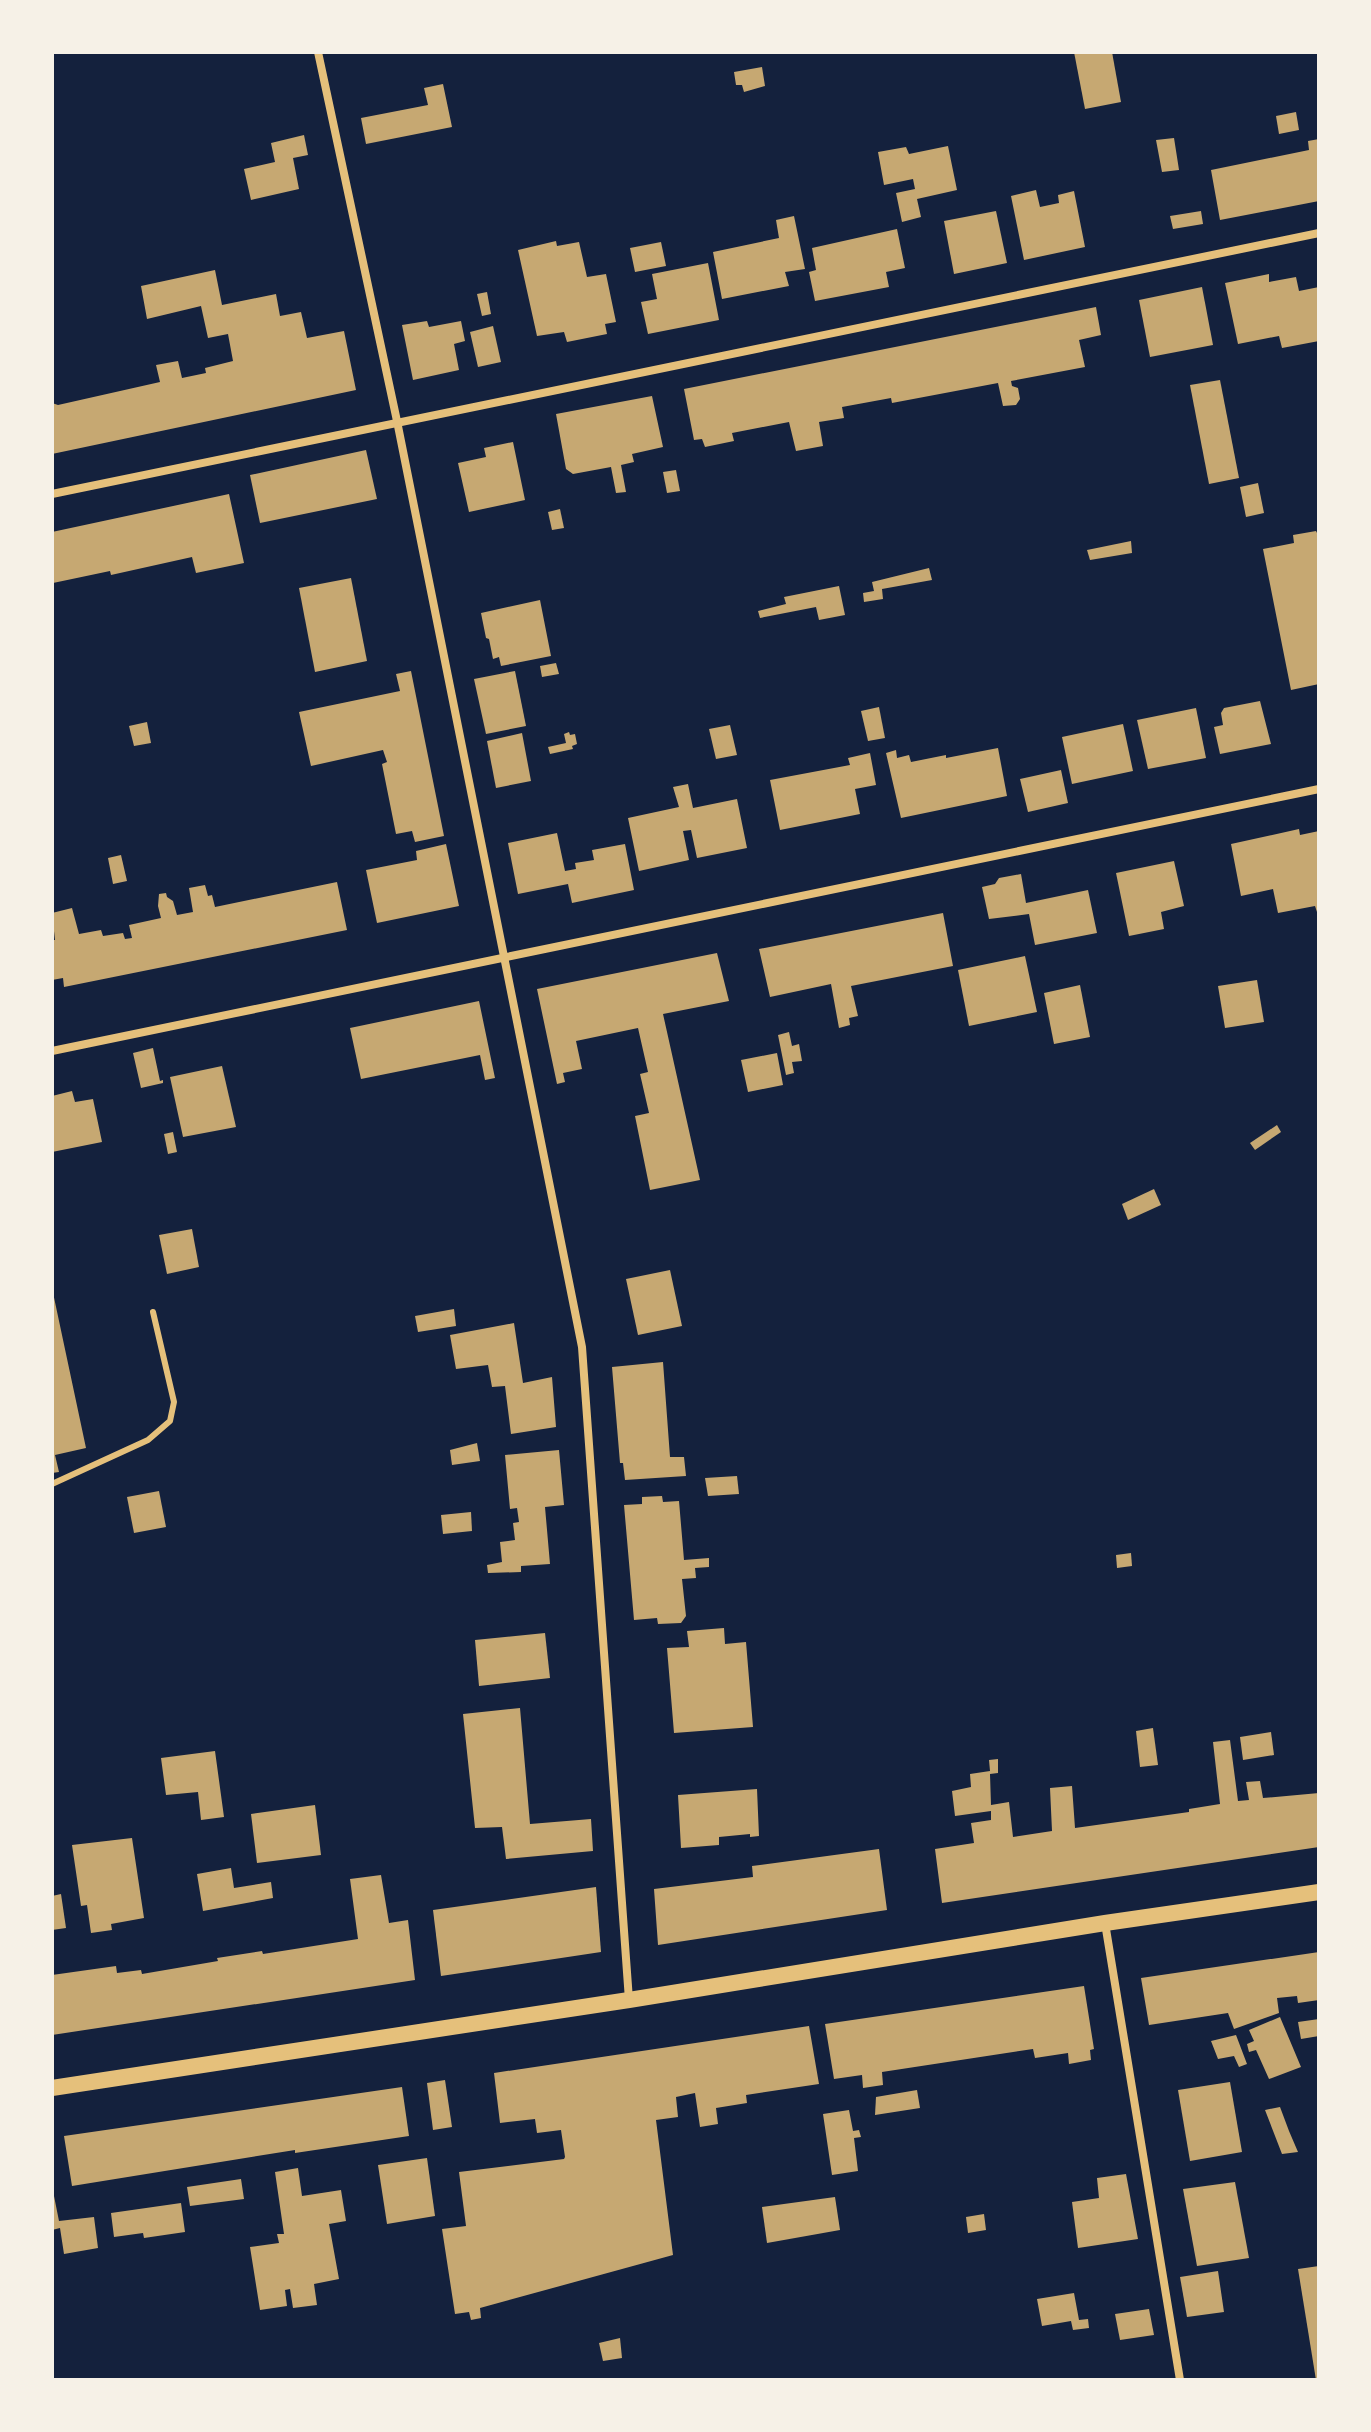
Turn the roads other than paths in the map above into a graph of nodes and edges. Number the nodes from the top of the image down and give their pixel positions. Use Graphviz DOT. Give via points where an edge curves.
graph roads {
  1 [pos="318,52"];
  2 [pos="1319,233"];
  3 [pos="397,421"];
  4 [pos="52,494"];
  5 [pos="1319,789"];
  6 [pos="504,957"];
  7 [pos="52,1051"];
  8 [pos="153,1312"];
  9 [pos="52,1484"];
  10 [pos="1319,1892"];
  11 [pos="1105,1923"];
  12 [pos="629,2000"];
  13 [pos="52,2088"];
  14 [pos="1180,2380"];
  1 -- 3 [label="street"];
  2 -- 3 [label="street"];
  3 -- 4 [label="street"];
  3 -- 6 [label="street"];
  5 -- 6 [label="street"];
  6 -- 7 [label="street"];
  6 -- 12 [label="street" via="582,1347"];
  8 -- 9 [label="lane" via="174,1402 170,1421 148,1440"];
  10 -- 11 [label="main road"];
  11 -- 12 [label="main road"];
  11 -- 14 [label="street"];
  12 -- 13 [label="main road"];
}
